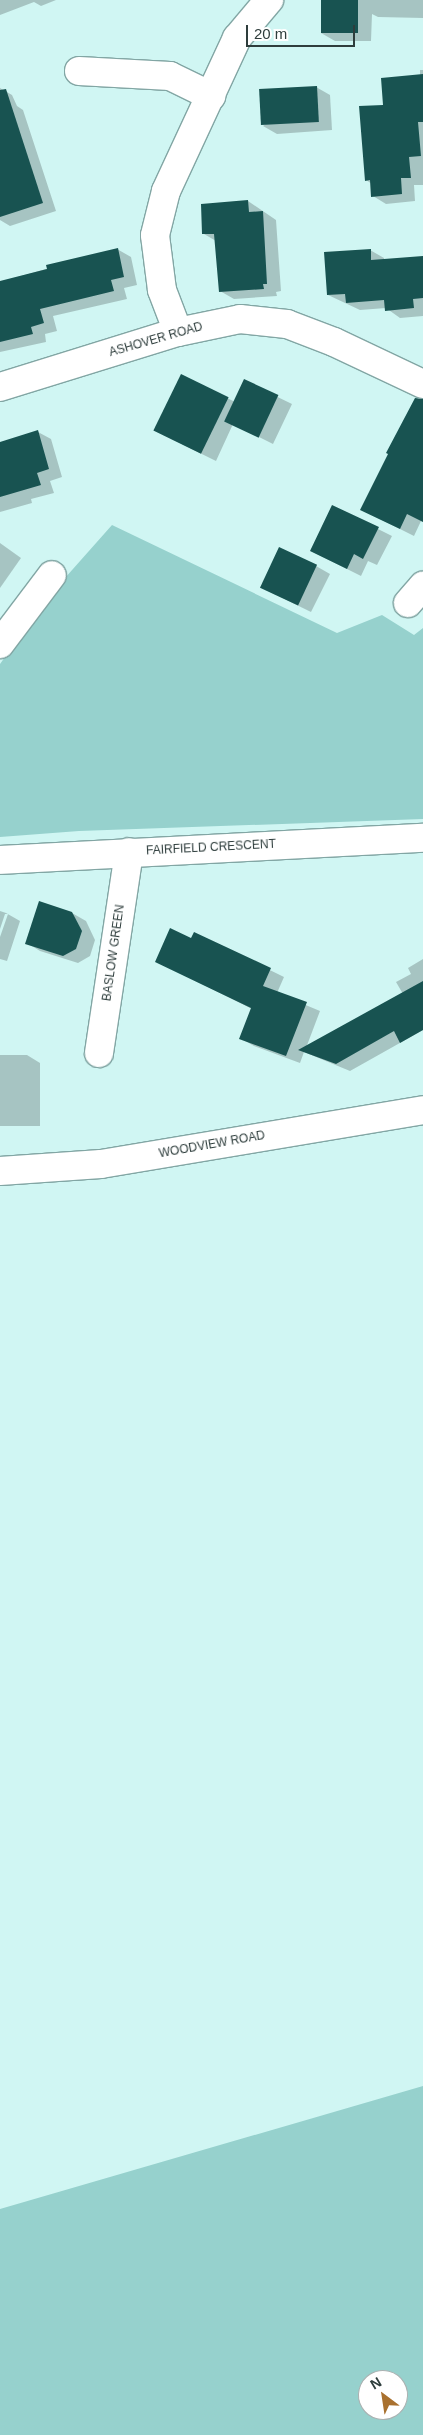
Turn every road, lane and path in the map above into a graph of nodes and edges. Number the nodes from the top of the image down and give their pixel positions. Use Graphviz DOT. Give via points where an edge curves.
graph roads {
  1 [pos="269,0"];
  2 [pos="79,71"];
  3 [pos="210,96"];
  4 [pos="178,332"];
  5 [pos="423,384"];
  6 [pos="0,387"];
  7 [pos="52,575"];
  8 [pos="0,644"];
  9 [pos="423,838"];
  10 [pos="129,852"];
  11 [pos="0,860"];
  12 [pos="100,1053"];
  13 [pos="423,1110"];
  14 [pos="0,1171"];
  1 -- 3 [label="street" via="237,38"];
  2 -- 3 [label="street" via="170,76"];
  3 -- 4 [label="street" via="166,191 155,235 162,290"];
  4 -- 5 [label="street, ASHOVER ROAD" via="240,319 287,324 334,342"];
  4 -- 6 [label="street, ASHOVER ROAD"];
  7 -- 8 [label="street"];
  9 -- 10 [label="street, FAIRFIELD CRESCENT"];
  10 -- 11 [label="street, FAIRFIELD CRESCENT"];
  10 -- 12 [label="street, BASLOW GREEN"];
  13 -- 14 [label="street, WOODVIEW ROAD" via="101,1164"];
}
